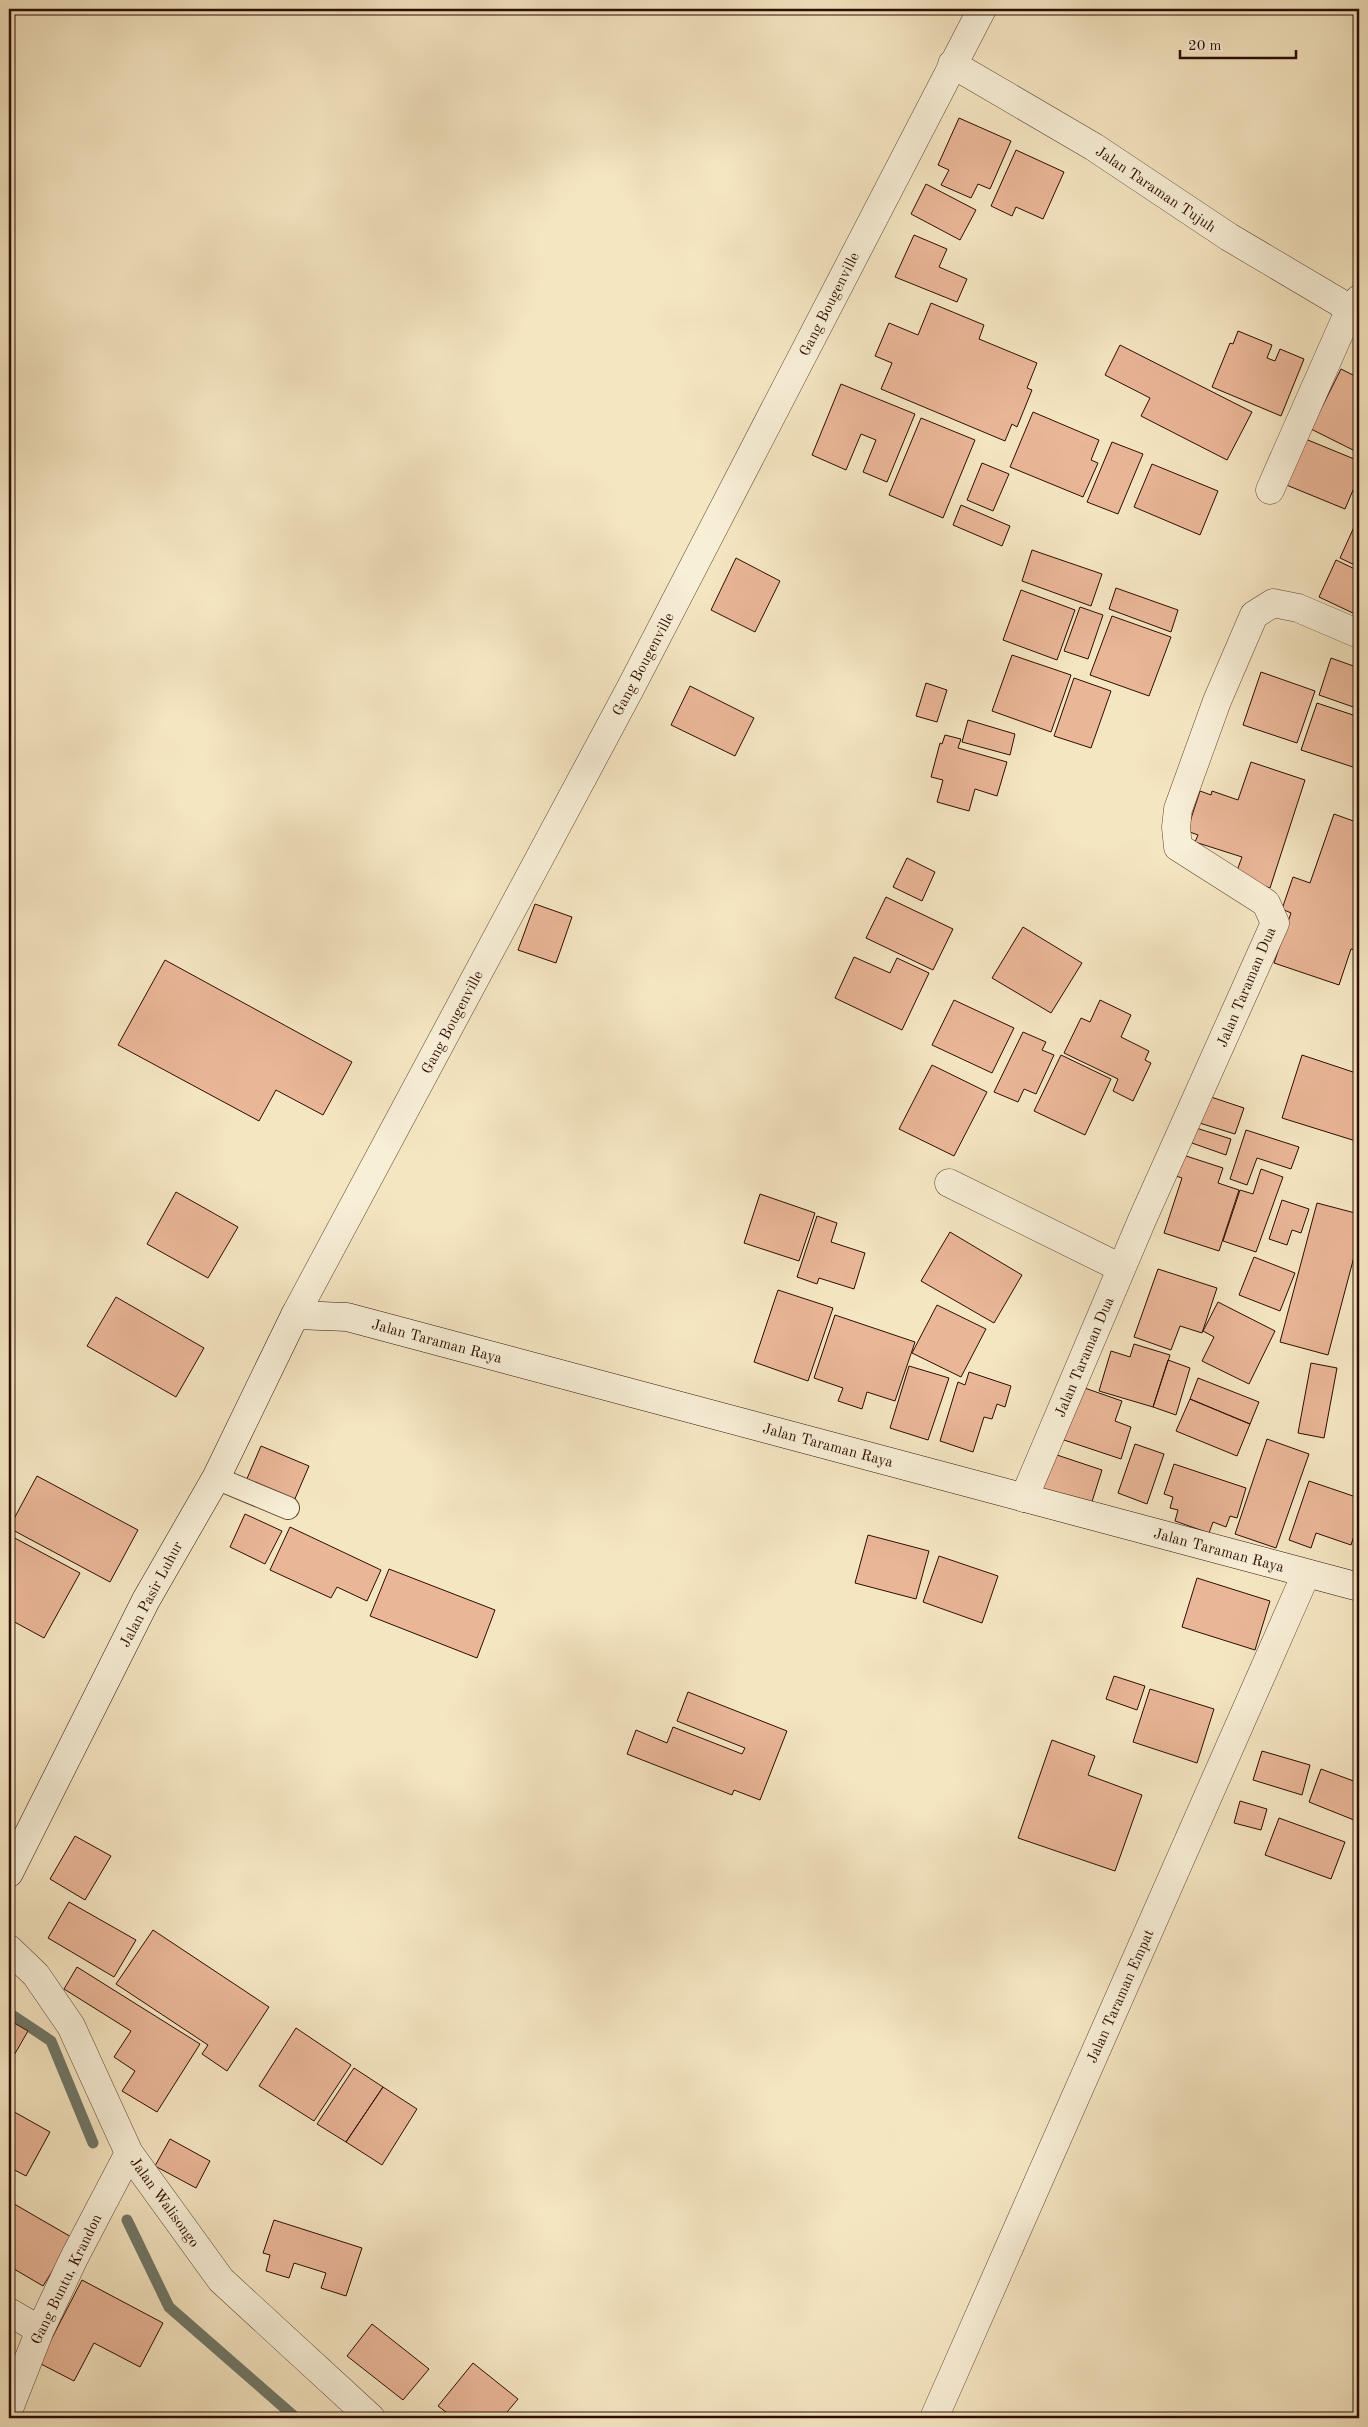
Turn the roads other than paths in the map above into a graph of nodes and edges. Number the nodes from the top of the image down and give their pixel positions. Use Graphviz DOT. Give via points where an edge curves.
graph roads {
  1 [pos="982,9"];
  2 [pos="952,64"];
  3 [pos="1356,307"];
  4 [pos="1270,490"];
  5 [pos="1359,634"];
  6 [pos="949,1183"];
  7 [pos="1121,1268"];
  8 [pos="295,1316"];
  9 [pos="216,1478"];
  10 [pos="1024,1498"];
  11 [pos="288,1508"];
  12 [pos="1306,1574"];
  13 [pos="1359,1587"];
  14 [pos="9,1873"];
  15 [pos="9,1949"];
  16 [pos="130,2153"];
  17 [pos="9,2312"];
  18 [pos="40,2330"];
  19 [pos="9,2409"];
  20 [pos="371,2418"];
  21 [pos="934,2418"];
  1 -- 2 [label="street, Gang Bougenville"];
  2 -- 3 [label="street, Jalan Taraman Tujuh" via="1094,147 1229,238"];
  2 -- 8 [label="street, Gang Bougenville" via="630,689"];
  3 -- 4 [label="street"];
  5 -- 7 [label="street, Jalan Taraman Dua" via="1298,608 1272,603 1254,615 1216,701 1178,809 1178,847 1266,903 1275,923"];
  6 -- 7 [label="street"];
  7 -- 10 [label="street, Jalan Taraman Dua"];
  8 -- 9 [label="street, Jalan Pasir Luhur"];
  8 -- 10 [label="street, Jalan Taraman Raya" via="348,1317"];
  9 -- 11 [label="lane"];
  9 -- 14 [label="street, Jalan Pasir Luhur" via="146,1600"];
  10 -- 12 [label="street, Jalan Taraman Raya"];
  12 -- 13 [label="street, Jalan Taraman Raya"];
  12 -- 21 [label="street, Jalan Taraman Empat"];
  15 -- 16 [label="street, Jalan Walisongo" via="36,1975 71,2026"];
  16 -- 18 [label="street, Gang Buntu, Krandon"];
  16 -- 20 [label="street, Jalan Walisongo" via="222,2280"];
  17 -- 18 [label="street"];
  18 -- 19 [label="street, Gang Buntu, Krandon"];
}
